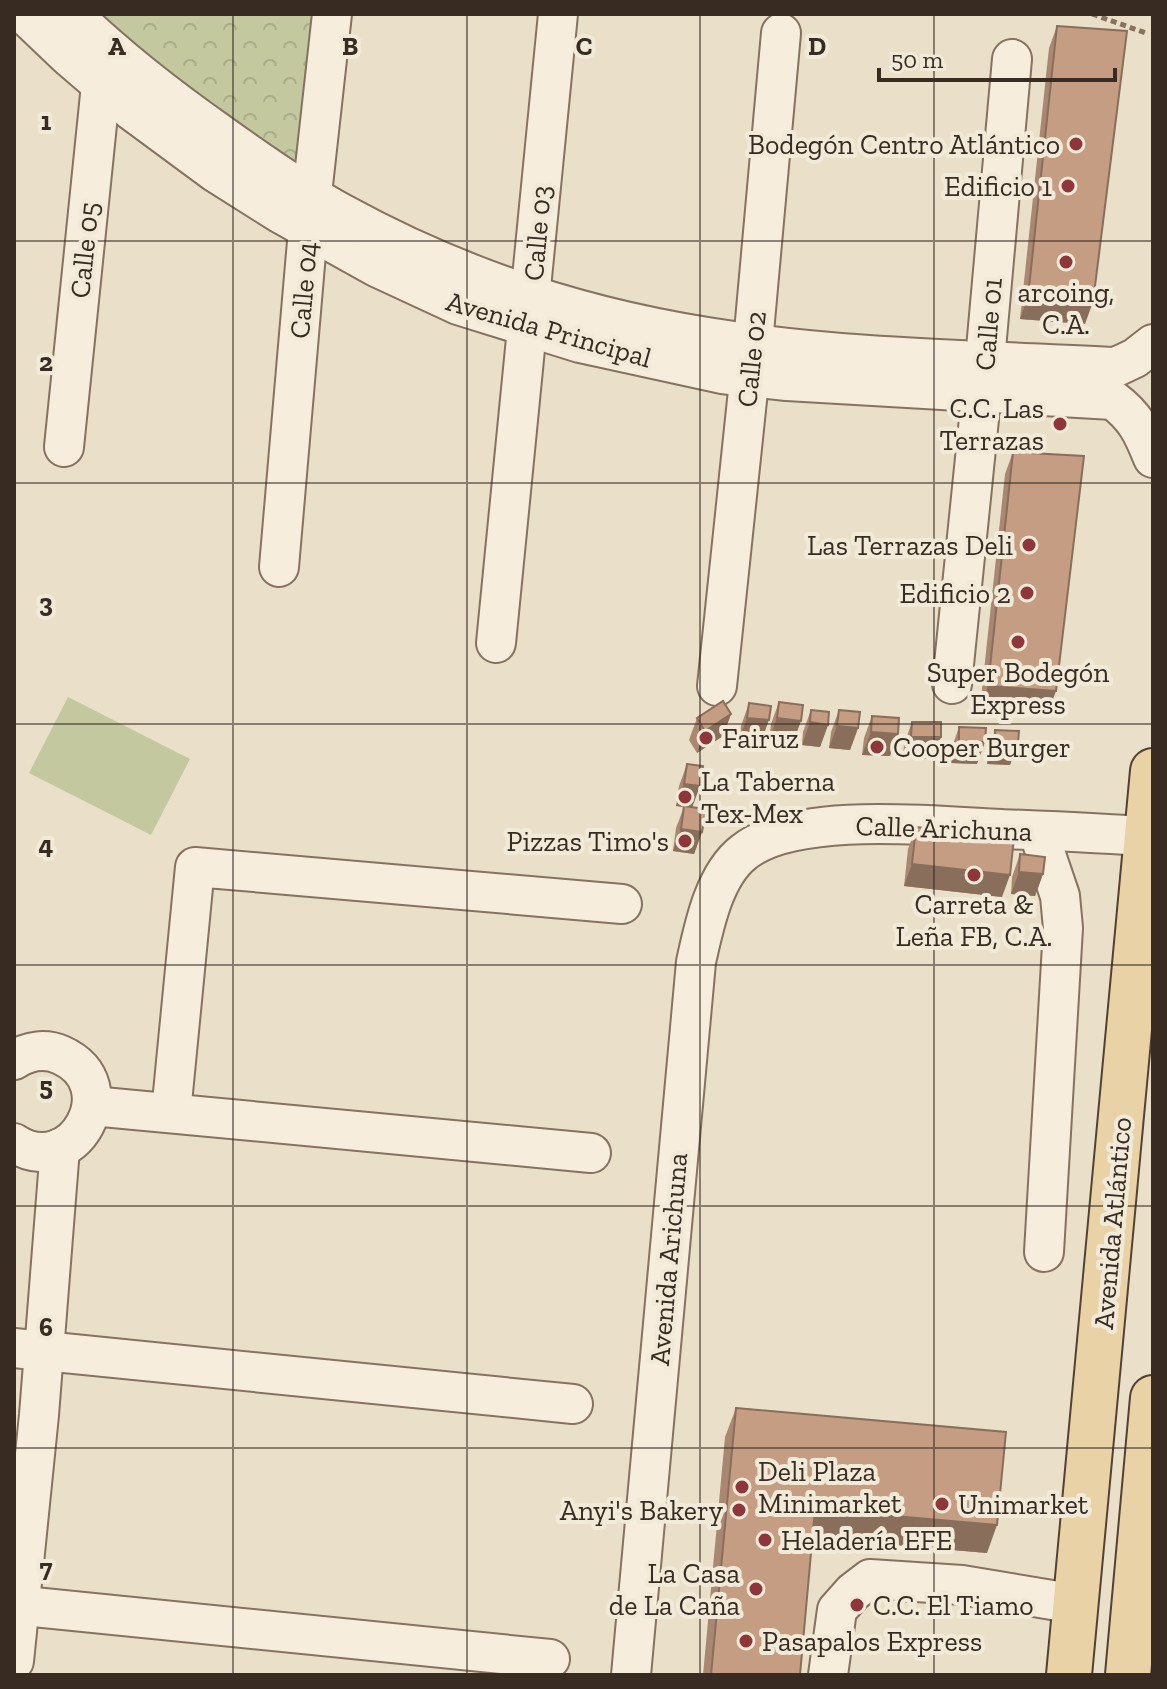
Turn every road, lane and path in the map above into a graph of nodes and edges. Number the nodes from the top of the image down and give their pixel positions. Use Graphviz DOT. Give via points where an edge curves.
graph roads {
  1 [pos="24,14"];
  2 [pos="72,14"];
  3 [pos="332,14"];
  4 [pos="558,14"];
  5 [pos="1092,14"];
  6 [pos="781,33"];
  7 [pos="1146,33"];
  8 [pos="1012,59"];
  9 [pos="112,73"];
  10 [pos="310,212"];
  11 [pos="529,311"];
  12 [pos="1153,344"];
  13 [pos="751,360"];
  14 [pos="983,377"];
  15 [pos="1115,384"];
  16 [pos="64,447"];
  17 [pos="1153,458"];
  18 [pos="279,567"];
  19 [pos="496,643"];
  20 [pos="952,684"];
  21 [pos="717,686"];
  22 [pos="1153,771"];
  23 [pos="1038,831"];
  24 [pos="1150,837"];
  25 [pos="741,854"];
  26 [pos="622,904"];
  27 [pos="14,1060"];
  28 [pos="92,1106"];
  29 [pos="171,1113"];
  30 [pos="14,1143"];
  31 [pos="60,1148"];
  32 [pos="591,1153"];
  33 [pos="1044,1252"];
  34 [pos="29,1350"];
  35 [pos="1153,1398"];
  36 [pos="573,1404"];
  37 [pos="1146,1546"];
  38 [pos="1076,1604"];
  39 [pos="17,1605"];
  40 [pos="550,1659"];
  41 [pos="14,1661"];
  42 [pos="631,1675"];
  43 [pos="828,1675"];
  44 [pos="1069,1675"];
  45 [pos="1128,1675"];
  1 -- 9 [label="street, Avenida Principal"];
  2 -- 9 [label="street, Avenida Principal"];
  3 -- 10 [label="street, Calle 04"];
  4 -- 11 [label="street, Calle 03"];
  5 -- 7 [label="path"];
  6 -- 13 [label="street, Calle 02"];
  8 -- 14 [label="street, Calle 01"];
  9 -- 10 [label="street, Avenida Principal" via="197,117 266,167"];
  9 -- 16 [label="street, Calle 05"];
  10 -- 11 [label="street, Avenida Principal" via="341,213"];
  10 -- 18 [label="street, Calle 04"];
  11 -- 13 [label="street, Avenida Principal" via="591,313"];
  11 -- 19 [label="street, Calle 03"];
  12 -- 15 [label="street"];
  13 -- 14 [label="street, Avenida Principal" via="851,353"];
  13 -- 21 [label="street, Calle 02"];
  14 -- 15 [label="street, Avenida Principal"];
  14 -- 20 [label="street, Calle 01"];
  15 -- 17 [label="street"];
  22 -- 24 [label="main road, Avenida Atlántico"];
  23 -- 24 [label="street, Calle Arichuna"];
  23 -- 25 [label="street, Calle Arichuna" via="813,827 780,834"];
  23 -- 33 [label="street" via="1060,896 1063,928"];
  24 -- 38 [label="main road, Avenida Atlántico"];
  25 -- 42 [label="street, Avenida Arichuna" via="718,889 696,962"];
  26 -- 29 [label="street" via="195,867"];
  27 -- 28 [label="street" via="40,1051 71,1059 90,1086"];
  28 -- 29 [label="street"];
  28 -- 31 [label="street" via="81,1133"];
  29 -- 32 [label="street"];
  30 -- 31 [label="street" via="37,1152"];
  31 -- 34 [label="street"];
  34 -- 36 [label="street"];
  34 -- 39 [label="street" via="39,1415"];
  35 -- 37 [label="main road"];
  37 -- 45 [label="main road"];
  38 -- 43 [label="street" via="962,1585 870,1579 837,1610"];
  38 -- 44 [label="main road, Avenida Atlántico"];
  39 -- 40 [label="street"];
  39 -- 41 [label="street"];
}
